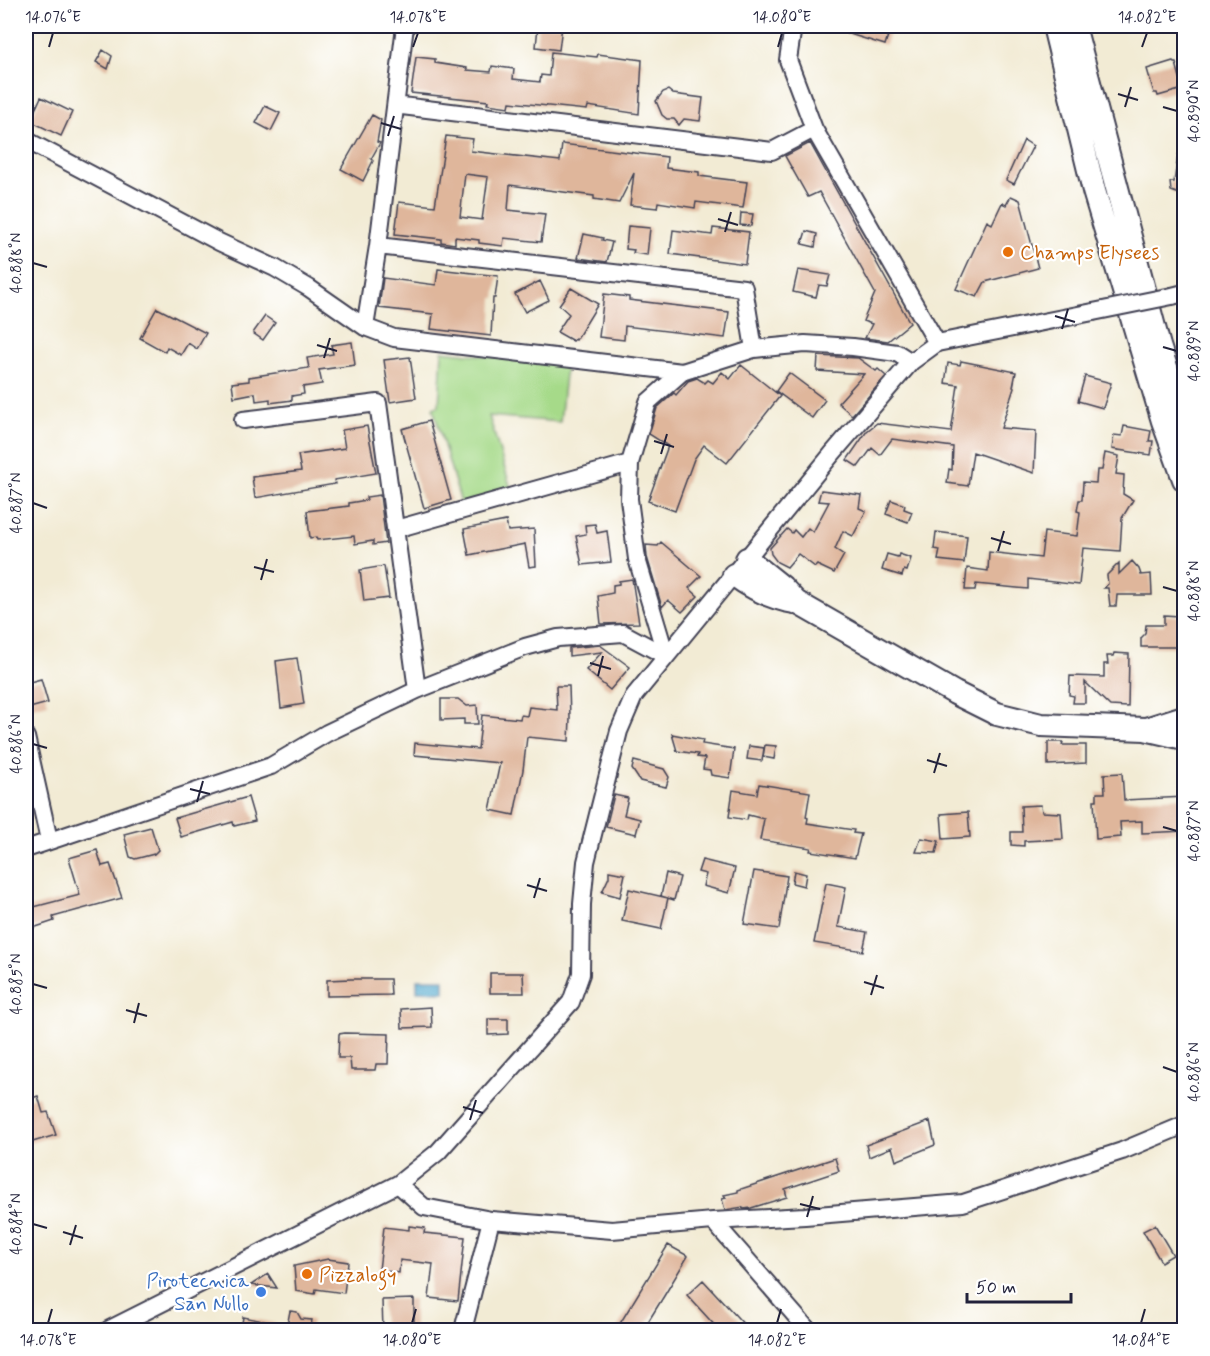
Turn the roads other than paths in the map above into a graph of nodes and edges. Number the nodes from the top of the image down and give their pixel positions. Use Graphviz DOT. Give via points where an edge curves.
graph roads {
  1 [pos="405,26"];
  2 [pos="793,26"];
  3 [pos="1054,26"];
  4 [pos="1074,26"];
  5 [pos="402,106"];
  6 [pos="814,129"];
  7 [pos="26,140"];
  8 [pos="378,246"];
  9 [pos="1178,295"];
  10 [pos="365,327"];
  11 [pos="937,343"];
  12 [pos="754,349"];
  13 [pos="911,362"];
  14 [pos="682,372"];
  15 [pos="243,420"];
  16 [pos="1185,422"];
  17 [pos="630,463"];
  18 [pos="1185,478"];
  19 [pos="396,529"];
  20 [pos="741,567"];
  21 [pos="666,656"];
  22 [pos="417,690"];
  23 [pos="1185,717"];
  24 [pos="1145,729"];
  25 [pos="26,737"];
  26 [pos="1185,738"];
  27 [pos="49,840"];
  28 [pos="26,849"];
  29 [pos="1185,1125"];
  30 [pos="398,1184"];
  31 [pos="490,1220"];
  32 [pos="712,1221"];
  33 [pos="108,1330"];
  34 [pos="463,1330"];
  35 [pos="808,1330"];
  1 -- 8 [label="street"];
  2 -- 6 [label="street" via="788,60"];
  3 -- 18 [label="highway" via="1094,191 1163,421"];
  4 -- 16 [label="highway" via="1159,346"];
  5 -- 6 [label="street" via="772,151"];
  6 -- 11 [label="street"];
  7 -- 10 [label="street" via="275,268"];
  8 -- 10 [label="street"];
  8 -- 12 [label="street" via="744,288"];
  9 -- 11 [label="street, bridge"];
  10 -- 14 [label="street" via="394,338"];
  11 -- 13 [label="street"];
  12 -- 13 [label="street" via="806,344 853,347 897,353"];
  12 -- 14 [label="street"];
  13 -- 20 [label="street"];
  14 -- 17 [label="street" via="648,402"];
  15 -- 19 [label="street" via="378,403"];
  17 -- 19 [label="street"];
  17 -- 21 [label="street" via="629,499 638,559"];
  19 -- 22 [label="street"];
  20 -- 21 [label="street"];
  20 -- 24 [label="highway" via="760,592 796,602 997,714 1041,725"];
  21 -- 22 [label="street" via="623,633 558,638 525,646"];
  21 -- 30 [label="street" via="634,696 611,759 586,862 581,974 571,1002 438,1152"];
  22 -- 27 [label="street" via="327,733 271,766"];
  23 -- 24 [label="highway"];
  24 -- 26 [label="highway"];
  25 -- 27 [label="street"];
  27 -- 28 [label="street"];
  29 -- 32 [label="street" via="1122,1151 963,1203"];
  30 -- 31 [label="street" via="424,1207"];
  30 -- 33 [label="street"];
  31 -- 32 [label="street" via="612,1230"];
  31 -- 34 [label="street"];
  32 -- 35 [label="street"];
}
